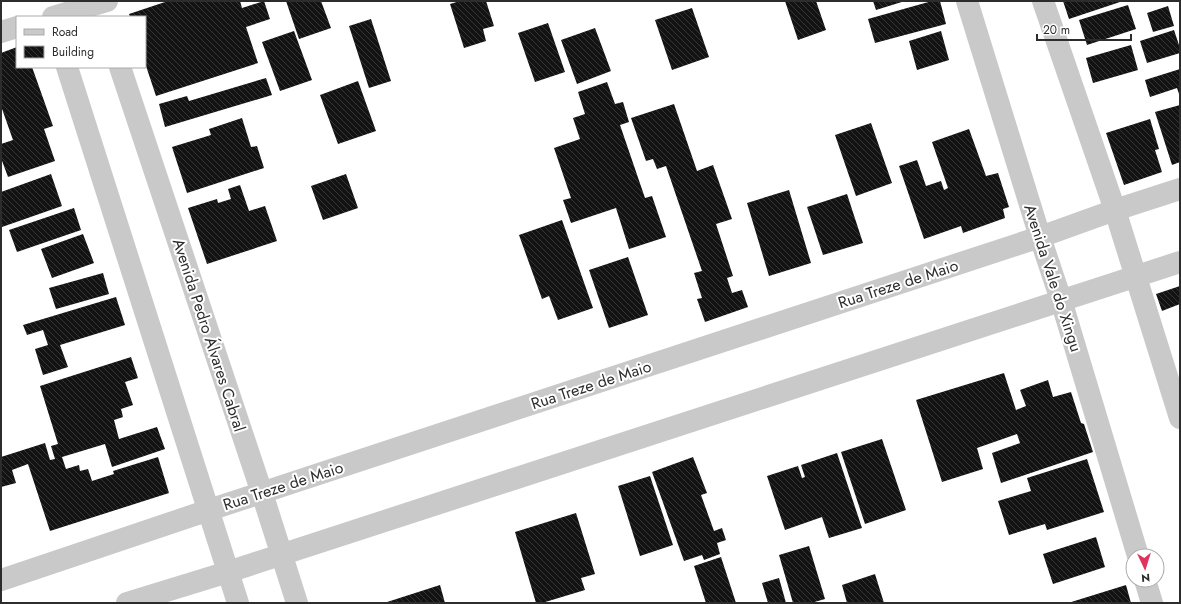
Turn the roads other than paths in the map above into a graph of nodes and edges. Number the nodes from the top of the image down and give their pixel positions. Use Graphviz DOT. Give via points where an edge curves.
graph roads {
  1 [pos="46,1"];
  2 [pos="967,1"];
  3 [pos="1043,1"];
  4 [pos="101,6"];
  5 [pos="52,16"];
  6 [pos="56,16"];
  7 [pos="16,28"];
  8 [pos="1,32"];
  9 [pos="67,68"];
  10 [pos="120,68"];
  11 [pos="1180,189"];
  12 [pos="1115,210"];
  13 [pos="1040,237"];
  14 [pos="1180,262"];
  15 [pos="1137,276"];
  16 [pos="1061,300"];
  17 [pos="1180,418"];
  18 [pos="262,493"];
  19 [pos="209,510"];
  20 [pos="1136,548"];
  21 [pos="281,554"];
  22 [pos="228,572"];
  23 [pos="1,580"];
  24 [pos="1147,588"];
  25 [pos="127,603"];
  26 [pos="238,603"];
  27 [pos="297,603"];
  28 [pos="1152,603"];
  1 -- 5 [label="street"];
  2 -- 13 [label="street, Avenida Vale do Xingu"];
  3 -- 12 [label="street"];
  4 -- 6 [label="street"];
  7 -- 8 [label="street"];
  9 -- 19 [label="street"];
  10 -- 18 [label="street, Avenida Pedro Álvares Cabral"];
  11 -- 12 [label="street, Rua Treze de Maio"];
  12 -- 13 [label="street, Rua Treze de Maio"];
  12 -- 15 [label="street"];
  13 -- 16 [label="street, Avenida Vale do Xingu"];
  13 -- 18 [label="street, Rua Treze de Maio"];
  14 -- 15 [label="street"];
  15 -- 16 [label="street"];
  15 -- 17 [label="street"];
  16 -- 20 [label="street, Avenida Vale do Xingu"];
  16 -- 21 [label="street"];
  18 -- 19 [label="street, Rua Treze de Maio"];
  18 -- 21 [label="street, Avenida Pedro Álvares Cabral"];
  19 -- 22 [label="street"];
  19 -- 23 [label="street, Rua Treze de Maio"];
  21 -- 22 [label="street"];
  21 -- 27 [label="street, Avenida Pedro Álvares Cabral"];
  22 -- 25 [label="street"];
  22 -- 26 [label="street"];
  24 -- 28 [label="street"];
}
